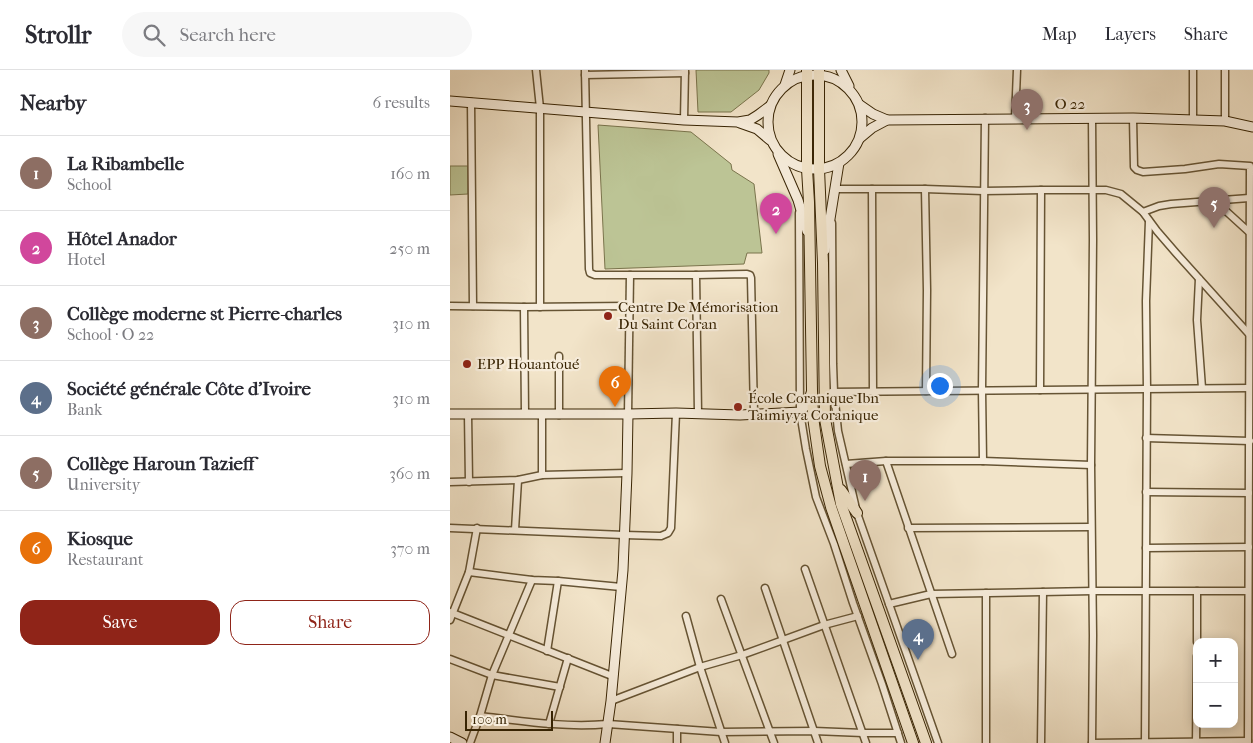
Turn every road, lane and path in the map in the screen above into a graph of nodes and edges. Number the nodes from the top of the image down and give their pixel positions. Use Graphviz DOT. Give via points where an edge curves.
graph roads {
  1 [pos="536,70"];
  2 [pos="790,70"];
  3 [pos="841,70"];
  4 [pos="1017,70"];
  5 [pos="1192,70"];
  6 [pos="1225,70"];
  7 [pos="585,72"];
  8 [pos="684,72"];
  9 [pos="807,72"];
  10 [pos="819,72"];
  11 [pos="785,84"];
  12 [pos="851,90"];
  13 [pos="450,101"];
  14 [pos="471,102"];
  15 [pos="860,105"];
  16 [pos="770,106"];
  17 [pos="540,108"];
  18 [pos="585,112"];
  19 [pos="984,118"];
  20 [pos="1092,118"];
  21 [pos="1133,118"];
  22 [pos="1015,119"];
  23 [pos="684,120"];
  24 [pos="887,120"];
  25 [pos="1193,120"];
  26 [pos="1224,121"];
  27 [pos="738,122"];
  28 [pos="1253,127"];
  29 [pos="860,138"];
  30 [pos="774,146"];
  31 [pos="839,163"];
  32 [pos="807,169"];
  33 [pos="819,169"];
  34 [pos="835,189"];
  35 [pos="872,189"];
  36 [pos="925,189"];
  37 [pos="1040,190"];
  38 [pos="1092,190"];
  39 [pos="983,191"];
  40 [pos="1250,198"];
  41 [pos="798,200"];
  42 [pos="1215,201"];
  43 [pos="832,209"];
  44 [pos="1143,212"];
  45 [pos="1149,221"];
  46 [pos="1249,232"];
  47 [pos="809,239"];
  48 [pos="823,263"];
  49 [pos="696,275"];
  50 [pos="630,276"];
  51 [pos="1199,278"];
  52 [pos="450,306"];
  53 [pos="473,306"];
  54 [pos="630,306"];
  55 [pos="524,307"];
  56 [pos="540,307"];
  57 [pos="1249,334"];
  58 [pos="559,356"];
  59 [pos="1202,388"];
  60 [pos="1249,388"];
  61 [pos="812,390"];
  62 [pos="982,390"];
  63 [pos="1040,390"];
  64 [pos="1092,390"];
  65 [pos="1147,390"];
  66 [pos="926,391"];
  67 [pos="829,392"];
  68 [pos="873,392"];
  69 [pos="676,412"];
  70 [pos="800,412"];
  71 [pos="698,413"];
  72 [pos="450,414"];
  73 [pos="468,414"];
  74 [pos="525,414"];
  75 [pos="542,414"];
  76 [pos="628,414"];
  77 [pos="754,414"];
  78 [pos="559,415"];
  79 [pos="1146,438"];
  80 [pos="1250,441"];
  81 [pos="886,460"];
  82 [pos="983,461"];
  83 [pos="846,464"];
  84 [pos="1091,465"];
  85 [pos="627,473"];
  86 [pos="542,475"];
  87 [pos="518,480"];
  88 [pos="450,482"];
  89 [pos="469,482"];
  90 [pos="837,482"];
  91 [pos="1146,492"];
  92 [pos="1249,492"];
  93 [pos="857,513"];
  94 [pos="1091,527"];
  95 [pos="450,528"];
  96 [pos="477,528"];
  97 [pos="908,528"];
  98 [pos="515,530"];
  99 [pos="624,535"];
  100 [pos="1249,547"];
  101 [pos="1146,548"];
  102 [pos="805,569"];
  103 [pos="469,572"];
  104 [pos="532,580"];
  105 [pos="558,581"];
  106 [pos="621,587"];
  107 [pos="766,588"];
  108 [pos="1093,591"];
  109 [pos="1145,591"];
  110 [pos="1197,591"];
  111 [pos="1248,591"];
  112 [pos="986,592"];
  113 [pos="1042,592"];
  114 [pos="932,594"];
  115 [pos="721,599"];
  116 [pos="889,604"];
  117 [pos="451,615"];
  118 [pos="686,616"];
  119 [pos="858,616"];
  120 [pos="824,626"];
  121 [pos="509,636"];
  122 [pos="1197,638"];
  123 [pos="783,640"];
  124 [pos="547,651"];
  125 [pos="952,654"];
  126 [pos="742,655"];
  127 [pos="568,658"];
  128 [pos="450,659"];
  129 [pos="700,666"];
  130 [pos="492,674"];
  131 [pos="612,676"];
  132 [pos="1197,683"];
  133 [pos="560,687"];
  134 [pos="611,702"];
  135 [pos="480,716"];
  136 [pos="548,724"];
  137 [pos="608,724"];
  138 [pos="677,729"];
  139 [pos="770,731"];
  140 [pos="814,731"];
  141 [pos="721,732"];
  142 [pos="863,733"];
  143 [pos="898,733"];
  144 [pos="450,737"];
  145 [pos="1196,742"];
  146 [pos="1248,742"];
  147 [pos="462,743"];
  148 [pos="470,743"];
  149 [pos="605,743"];
  150 [pos="677,743"];
  151 [pos="725,743"];
  152 [pos="774,743"];
  153 [pos="818,743"];
  154 [pos="866,743"];
  155 [pos="901,743"];
  156 [pos="913,743"];
  157 [pos="926,743"];
  158 [pos="938,743"];
  159 [pos="986,743"];
  160 [pos="1041,743"];
  161 [pos="1092,743"];
  162 [pos="1145,743"];
  1 -- 17 [label="street"];
  2 -- 11 [label="street"];
  3 -- 12 [label="street"];
  4 -- 22 [label="street"];
  5 -- 25 [label="street"];
  6 -- 26 [label="street"];
  7 -- 8 [label="street"];
  7 -- 18 [label="street"];
  8 -- 23 [label="street"];
  9 -- 10 [label="street"];
  9 -- 11 [label="street"];
  9 -- 32 [label="main road"];
  10 -- 12 [label="street" via="842,82"];
  10 -- 33 [label="main road"];
  11 -- 16 [label="street"];
  12 -- 15 [label="street"];
  13 -- 14 [label="street"];
  14 -- 17 [label="street"];
  14 -- 53 [label="street"];
  15 -- 24 [label="street"];
  15 -- 29 [label="street" via="863,122"];
  16 -- 27 [label="street" via="758,116"];
  16 -- 30 [label="street" via="767,124"];
  17 -- 18 [label="street"];
  17 -- 56 [label="street"];
  18 -- 23 [label="street"];
  18 -- 50 [label="street" via="590,273"];
  19 -- 22 [label="street, O 22"];
  19 -- 24 [label="street, O 22"];
  19 -- 39 [label="street"];
  20 -- 21 [label="street, O 22"];
  20 -- 22 [label="street, O 22"];
  20 -- 38 [label="street"];
  21 -- 25 [label="street, O 22"];
  21 -- 40 [label="street" via="1134,166 1137,170 1219,164 1250,166"];
  23 -- 27 [label="street"];
  24 -- 29 [label="street"];
  25 -- 26 [label="street, O 22"];
  26 -- 28 [label="street, O 22"];
  27 -- 30 [label="street" via="757,129"];
  29 -- 31 [label="street" via="855,148"];
  30 -- 32 [label="street" via="790,162"];
  30 -- 41 [label="street"];
  31 -- 33 [label="street"];
  31 -- 34 [label="street"];
  32 -- 33 [label="street"];
  32 -- 47 [label="main road"];
  33 -- 48 [label="main road"];
  34 -- 35 [label="street"];
  34 -- 43 [label="street"];
  35 -- 36 [label="street"];
  35 -- 68 [label="street"];
  36 -- 39 [label="street"];
  36 -- 66 [label="street"];
  37 -- 38 [label="street"];
  37 -- 39 [label="street"];
  37 -- 63 [label="street"];
  38 -- 44 [label="street" via="1121,194"];
  38 -- 64 [label="street"];
  39 -- 62 [label="street"];
  40 -- 42 [label="street"];
  40 -- 46 [label="street"];
  41 -- 47 [label="street"];
  41 -- 70 [label="street"];
  42 -- 44 [label="street" via="1166,205"];
  42 -- 46 [label="street"];
  43 -- 48 [label="street"];
  43 -- 67 [label="street"];
  44 -- 45 [label="street"];
  45 -- 51 [label="street"];
  45 -- 65 [label="street"];
  46 -- 57 [label="street"];
  47 -- 61 [label="main road"];
  48 -- 67 [label="main road"];
  49 -- 50 [label="street"];
  49 -- 71 [label="street"];
  49 -- 77 [label="street" via="750,275"];
  50 -- 54 [label="street"];
  51 -- 57 [label="street"];
  51 -- 59 [label="street" via="1197,320"];
  52 -- 53 [label="street"];
  53 -- 55 [label="street"];
  54 -- 56 [label="street"];
  54 -- 76 [label="street"];
  55 -- 56 [label="street"];
  55 -- 74 [label="street"];
  57 -- 60 [label="street"];
  58 -- 78 [label="street"];
  59 -- 60 [label="street"];
  59 -- 65 [label="street"];
  60 -- 80 [label="street"];
  61 -- 70 [label="street" via="808,403"];
  61 -- 156 [label="main road" via="820,466 831,507"];
  62 -- 63 [label="street"];
  62 -- 66 [label="street"];
  62 -- 82 [label="street"];
  63 -- 64 [label="street"];
  64 -- 65 [label="street"];
  64 -- 84 [label="street"];
  65 -- 79 [label="street"];
  66 -- 68 [label="street"];
  67 -- 68 [label="street"];
  67 -- 83 [label="street"];
  67 -- 90 [label="main road" via="826,420"];
  69 -- 71 [label="street"];
  69 -- 76 [label="street"];
  69 -- 99 [label="street" via="671,528 661,536"];
  70 -- 77 [label="street"];
  70 -- 119 [label="street" via="816,498"];
  71 -- 77 [label="street"];
  72 -- 73 [label="street"];
  73 -- 74 [label="street"];
  73 -- 89 [label="street"];
  74 -- 75 [label="street"];
  75 -- 78 [label="street"];
  75 -- 86 [label="street"];
  76 -- 78 [label="street"];
  76 -- 85 [label="street"];
  79 -- 80 [label="street"];
  79 -- 91 [label="street"];
  80 -- 92 [label="street"];
  81 -- 82 [label="street"];
  81 -- 83 [label="street"];
  81 -- 97 [label="street"];
  82 -- 84 [label="street"];
  83 -- 93 [label="street"];
  84 -- 94 [label="street"];
  85 -- 86 [label="street"];
  85 -- 99 [label="street"];
  86 -- 87 [label="street"];
  87 -- 89 [label="street"];
  87 -- 98 [label="street"];
  88 -- 89 [label="street"];
  90 -- 93 [label="main road"];
  90 -- 157 [label="main road" via="841,504"];
  91 -- 92 [label="street"];
  91 -- 101 [label="street"];
  92 -- 100 [label="street"];
  93 -- 116 [label="street"];
  94 -- 97 [label="street"];
  94 -- 108 [label="street"];
  95 -- 96 [label="street"];
  96 -- 98 [label="street"];
  96 -- 103 [label="street"];
  97 -- 114 [label="street"];
  98 -- 99 [label="street"];
  99 -- 106 [label="street"];
  100 -- 101 [label="street"];
  100 -- 111 [label="street"];
  101 -- 109 [label="street"];
  102 -- 120 [label="street"];
  103 -- 104 [label="street"];
  103 -- 117 [label="street"];
  104 -- 105 [label="street"];
  104 -- 121 [label="street"];
  105 -- 106 [label="street"];
  105 -- 124 [label="street"];
  106 -- 131 [label="street"];
  107 -- 123 [label="street"];
  108 -- 109 [label="street"];
  108 -- 113 [label="street"];
  108 -- 161 [label="street"];
  109 -- 110 [label="street"];
  109 -- 162 [label="street"];
  110 -- 111 [label="street"];
  110 -- 122 [label="street"];
  111 -- 146 [label="street"];
  112 -- 113 [label="street"];
  112 -- 114 [label="street"];
  112 -- 159 [label="street"];
  113 -- 160 [label="street"];
  114 -- 116 [label="street"];
  114 -- 125 [label="street"];
  115 -- 126 [label="street"];
  116 -- 158 [label="street"];
  117 -- 121 [label="street"];
  118 -- 129 [label="street"];
  119 -- 120 [label="street"];
  119 -- 143 [label="street"];
  120 -- 123 [label="street"];
  120 -- 142 [label="street"];
  121 -- 124 [label="street"];
  121 -- 130 [label="street"];
  123 -- 126 [label="street"];
  123 -- 140 [label="street"];
  124 -- 127 [label="street"];
  126 -- 129 [label="street"];
  126 -- 139 [label="street"];
  127 -- 131 [label="street"];
  127 -- 133 [label="street"];
  128 -- 130 [label="street"];
  129 -- 134 [label="street"];
  129 -- 141 [label="street"];
  130 -- 133 [label="street"];
  130 -- 135 [label="street"];
  131 -- 134 [label="street"];
  132 -- 145 [label="street"];
  133 -- 136 [label="street"];
  134 -- 137 [label="street"];
  135 -- 136 [label="street"];
  135 -- 148 [label="street"];
  136 -- 137 [label="street"];
  137 -- 138 [label="street"];
  137 -- 149 [label="street"];
  138 -- 141 [label="street"];
  138 -- 150 [label="street"];
  139 -- 140 [label="street"];
  139 -- 141 [label="street"];
  139 -- 152 [label="street"];
  140 -- 142 [label="street"];
  140 -- 153 [label="street"];
  141 -- 151 [label="street"];
  142 -- 143 [label="street"];
  142 -- 154 [label="street"];
  143 -- 155 [label="street"];
  144 -- 147 [label="street"];
  145 -- 146 [label="street"];
  145 -- 162 [label="street"];
  161 -- 162 [label="street"];
}
